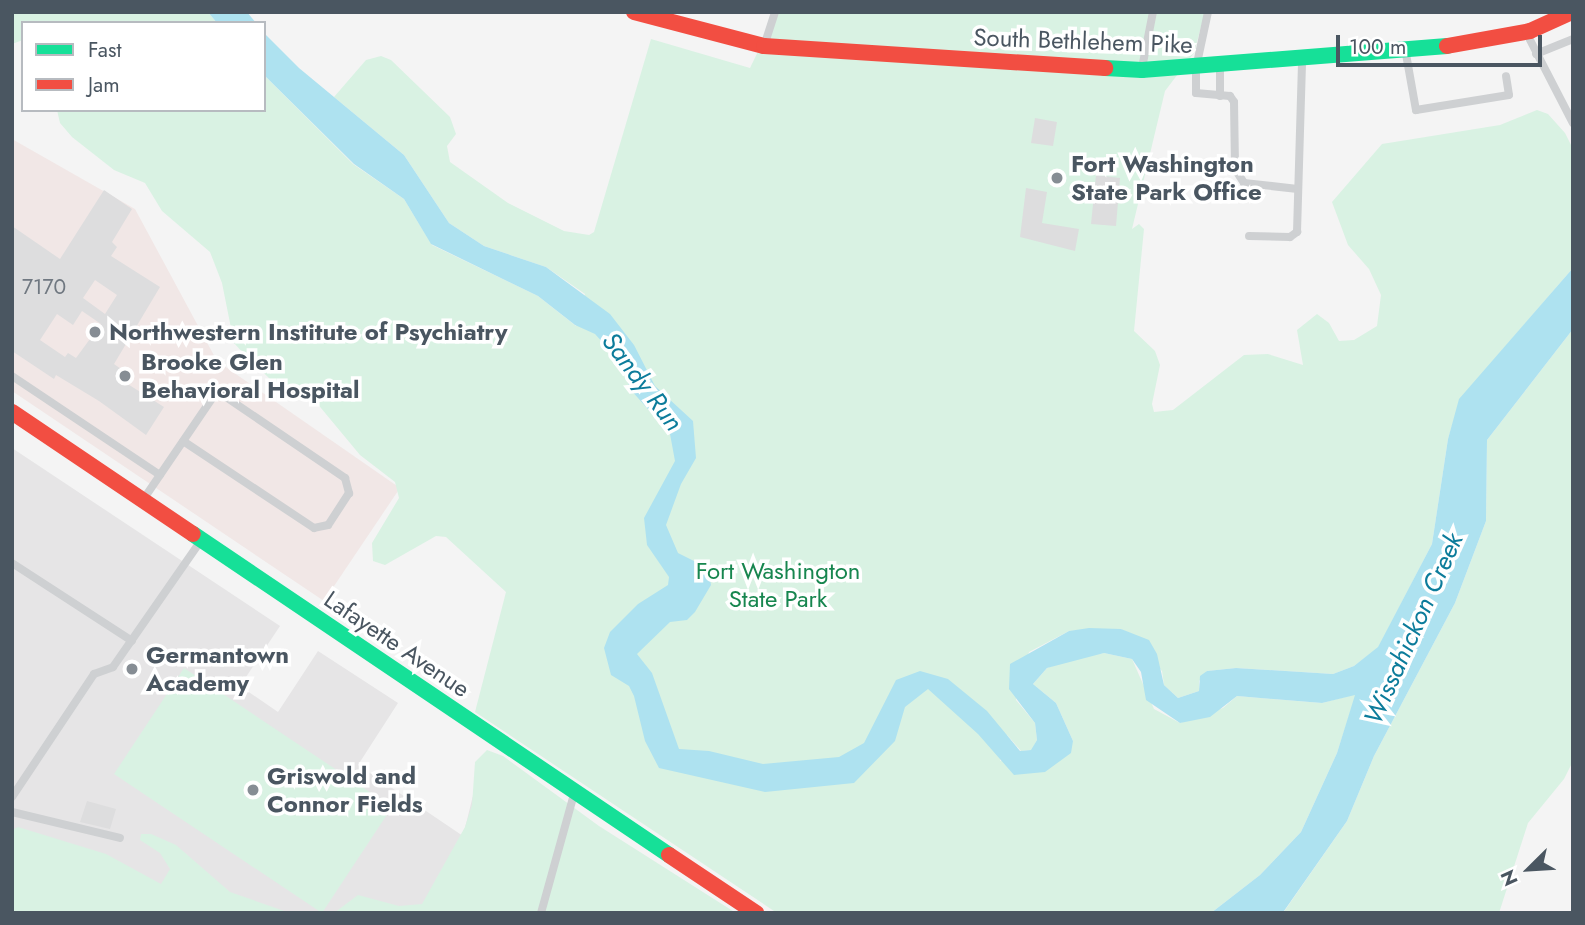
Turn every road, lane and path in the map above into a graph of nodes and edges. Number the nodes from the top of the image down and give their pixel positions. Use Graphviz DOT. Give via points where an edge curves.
graph roads {
  1 [pos="634,12"];
  2 [pos="775,12"];
  3 [pos="1153,12"];
  4 [pos="1208,12"];
  5 [pos="1572,12"];
  6 [pos="1526,32"];
  7 [pos="1573,39"];
  8 [pos="764,46"];
  9 [pos="1406,51"];
  10 [pos="1536,54"];
  11 [pos="1303,58"];
  12 [pos="1220,66"];
  13 [pos="1196,68"];
  14 [pos="1142,71"];
  15 [pos="1506,76"];
  16 [pos="1220,96"];
  17 [pos="1573,123"];
  18 [pos="1298,189"];
  19 [pos="1249,236"];
  20 [pos="12,376"];
  21 [pos="12,412"];
  22 [pos="184,441"];
  23 [pos="160,475"];
  24 [pos="144,500"];
  25 [pos="202,540"];
  26 [pos="12,563"];
  27 [pos="132,641"];
  28 [pos="575,791"];
  29 [pos="12,797"];
  30 [pos="12,812"];
  31 [pos="120,838"];
  32 [pos="541,913"];
  33 [pos="757,913"];
  1 -- 8 [label="main road, South Bethlehem Pike"];
  2 -- 8 [label="lane"];
  3 -- 14 [label="lane"];
  4 -- 13 [label="lane"];
  5 -- 6 [label="main road, South Bethlehem Pike"];
  6 -- 9 [label="main road, South Bethlehem Pike"];
  6 -- 10 [label="lane"];
  7 -- 10 [label="lane"];
  8 -- 14 [label="main road, South Bethlehem Pike"];
  9 -- 11 [label="main road, South Bethlehem Pike"];
  9 -- 15 [label="lane" via="1416,110 1509,95"];
  10 -- 17 [label="lane"];
  11 -- 12 [label="main road, South Bethlehem Pike"];
  11 -- 18 [label="lane"];
  12 -- 13 [label="main road, South Bethlehem Pike"];
  12 -- 16 [label="lane"];
  13 -- 14 [label="main road, South Bethlehem Pike"];
  13 -- 16 [label="lane" via="1196,93"];
  16 -- 18 [label="lane" via="1230,96 1234,102 1235,169 1244,183"];
  18 -- 19 [label="lane" via="1297,232 1290,237"];
  20 -- 23 [label="lane"];
  21 -- 24 [label="main road, Lafayette Avenue"];
  22 -- 22 [label="lane" via="217,391 345,478 349,493 328,524 314,528"];
  22 -- 23 [label="lane"];
  23 -- 24 [label="lane"];
  24 -- 25 [label="main road, Lafayette Avenue"];
  25 -- 27 [label="lane"];
  25 -- 28 [label="main road, Lafayette Avenue"];
  26 -- 27 [label="lane"];
  27 -- 29 [label="lane" via="113,667 94,674"];
  28 -- 32 [label="lane"];
  28 -- 33 [label="main road, Lafayette Avenue"];
  30 -- 31 [label="lane"];
}
